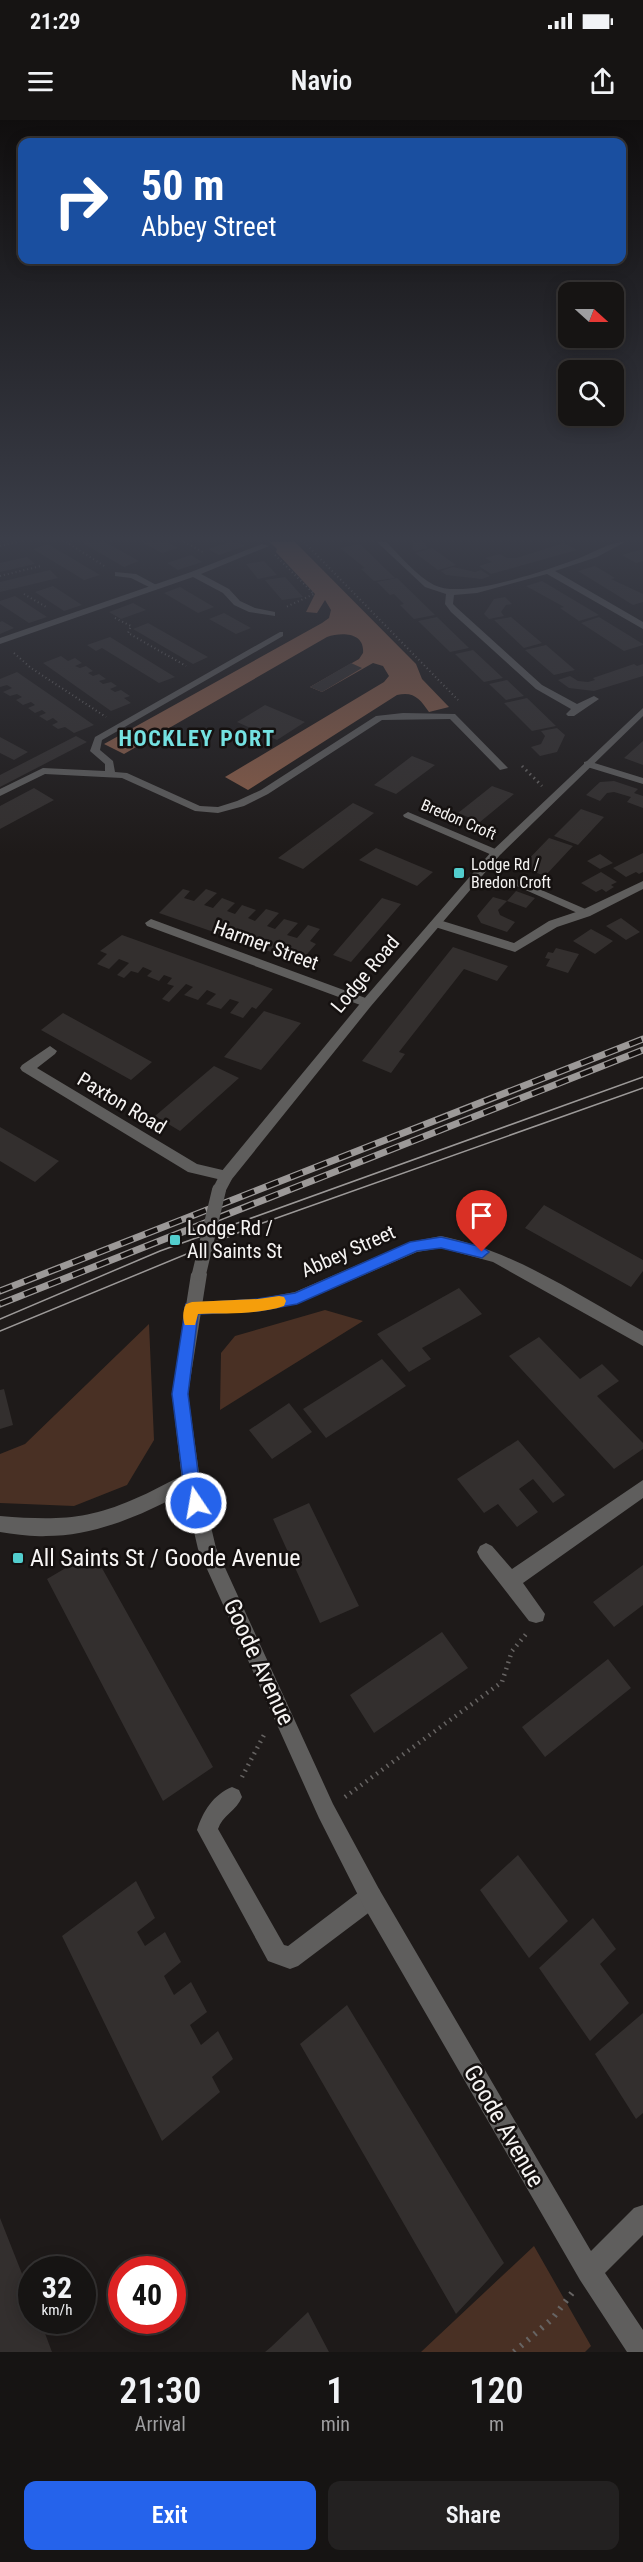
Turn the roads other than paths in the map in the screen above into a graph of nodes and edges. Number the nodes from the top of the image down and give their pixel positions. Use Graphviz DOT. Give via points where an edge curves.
graph roads {
  1 [pos="259,646"];
  2 [pos="494,646"];
  3 [pos="594,699"];
  4 [pos="643,711"];
  5 [pos="588,764"];
  6 [pos="503,768"];
  7 [pos="110,774"];
  8 [pos="643,781"];
  9 [pos="0,794"];
  10 [pos="408,815"];
  11 [pos="496,853"];
  12 [pos="516,882"];
  13 [pos="643,884"];
  14 [pos="586,913"];
  15 [pos="151,923"];
  16 [pos="436,923"];
  17 [pos="367,1003"];
  18 [pos="50,1051"];
  19 [pos="223,1183"];
  20 [pos="192,1308"];
  21 [pos="643,1339"];
  22 [pos="191,1480"];
  23 [pos="643,1488"];
  24 [pos="0,1524"];
  25 [pos="486,1552"];
  26 [pos="509,1582"];
  27 [pos="536,1614"];
  28 [pos="232,1797"];
  29 [pos="371,1897"];
  30 [pos="643,2217"];
  31 [pos="589,2271"];
  32 [pos="642,2352"];
  1 -- 7 [label="lane" via="98,739 94,751 110,763"];
  2 -- 3 [label="street" via="539,687 574,711"];
  4 -- 5 [label="street, Lodge Road"];
  5 -- 8 [label="street"];
  5 -- 11 [label="street, Lodge Road"];
  6 -- 7 [label="lane" via="452,716 381,717 258,796 231,808 209,812 198,809 124,775"];
  7 -- 9 [label="lane" via="43,771"];
  10 -- 11 [label="street, Bredon Croft"];
  11 -- 16 [label="street, Lodge Road"];
  12 -- 14 [label="lane"];
  13 -- 14 [label="street"];
  14 -- 16 [label="street" via="553,924 515,948"];
  15 -- 17 [label="street, Harmer Street"];
  16 -- 17 [label="street, Lodge Road"];
  17 -- 19 [label="street, Lodge Road"];
  18 -- 19 [label="street, Paxton Road" via="27,1068"];
  19 -- 20 [label="street, Lodge Road, bridge"];
  20 -- 21 [label="street, Abbey Street" via="258,1305 297,1298 415,1246 441,1242 498,1258"];
  20 -- 22 [label="street, Goode Avenue" via="180,1394"];
  22 -- 24 [label="street" via="147,1503 93,1522 48,1528"];
  22 -- 29 [label="street, Goode Avenue" via="207,1549 326,1811"];
  23 -- 26 [label="street"];
  25 -- 26 [label="street"];
  26 -- 27 [label="street"];
  28 -- 29 [label="street" via="212,1816 207,1830 276,1953 290,1958"];
  29 -- 31 [label="street, Goode Avenue"];
  30 -- 31 [label="street"];
  31 -- 32 [label="street, Goode Avenue"];
}
